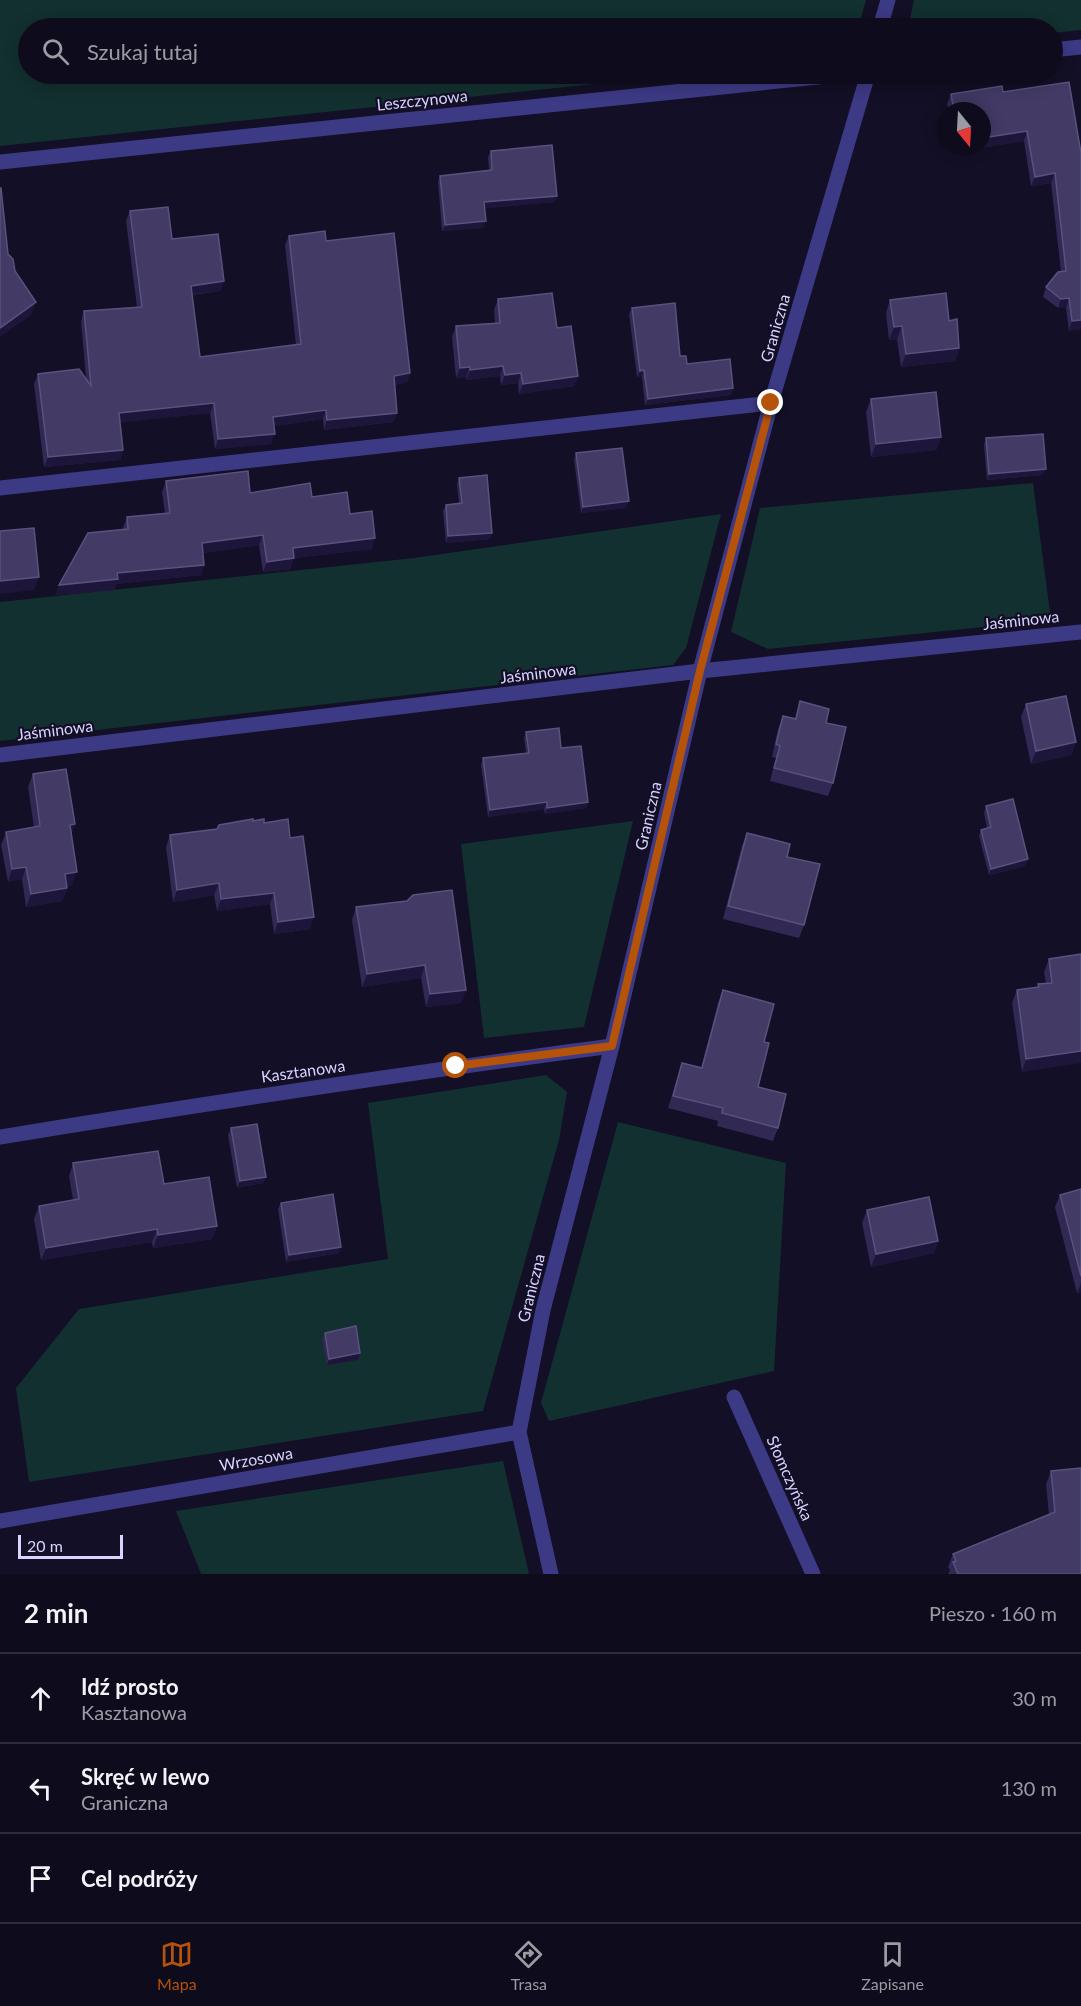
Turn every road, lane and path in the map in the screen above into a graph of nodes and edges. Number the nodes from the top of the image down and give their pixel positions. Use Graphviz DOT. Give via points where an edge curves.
graph roads {
  1 [pos="888,0"];
  2 [pos="883,18"];
  3 [pos="1081,47"];
  4 [pos="1063,49"];
  5 [pos="751,84"];
  6 [pos="865,84"];
  7 [pos="0,162"];
  8 [pos="771,403"];
  9 [pos="0,488"];
  10 [pos="1081,632"];
  11 [pos="700,671"];
  12 [pos="0,755"];
  13 [pos="612,1046"];
  14 [pos="0,1137"];
  15 [pos="734,1397"];
  16 [pos="519,1432"];
  17 [pos="0,1521"];
  18 [pos="551,1574"];
  19 [pos="813,1574"];
  1 -- 2 [label="street"];
  3 -- 4 [label="street"];
  5 -- 7 [label="street, Leszczynowa"];
  6 -- 8 [label="street, Graniczna"];
  8 -- 9 [label="street"];
  8 -- 11 [label="street, Graniczna"];
  10 -- 11 [label="street, Jaśminowa"];
  11 -- 12 [label="street, Jaśminowa"];
  11 -- 13 [label="street, Graniczna"];
  13 -- 14 [label="street, Kasztanowa" via="456,1066"];
  13 -- 16 [label="street, Graniczna" via="543,1310"];
  15 -- 19 [label="street, Słomczyńska"];
  16 -- 17 [label="street, Wrzosowa"];
  16 -- 18 [label="street, Graniczna"];
}
